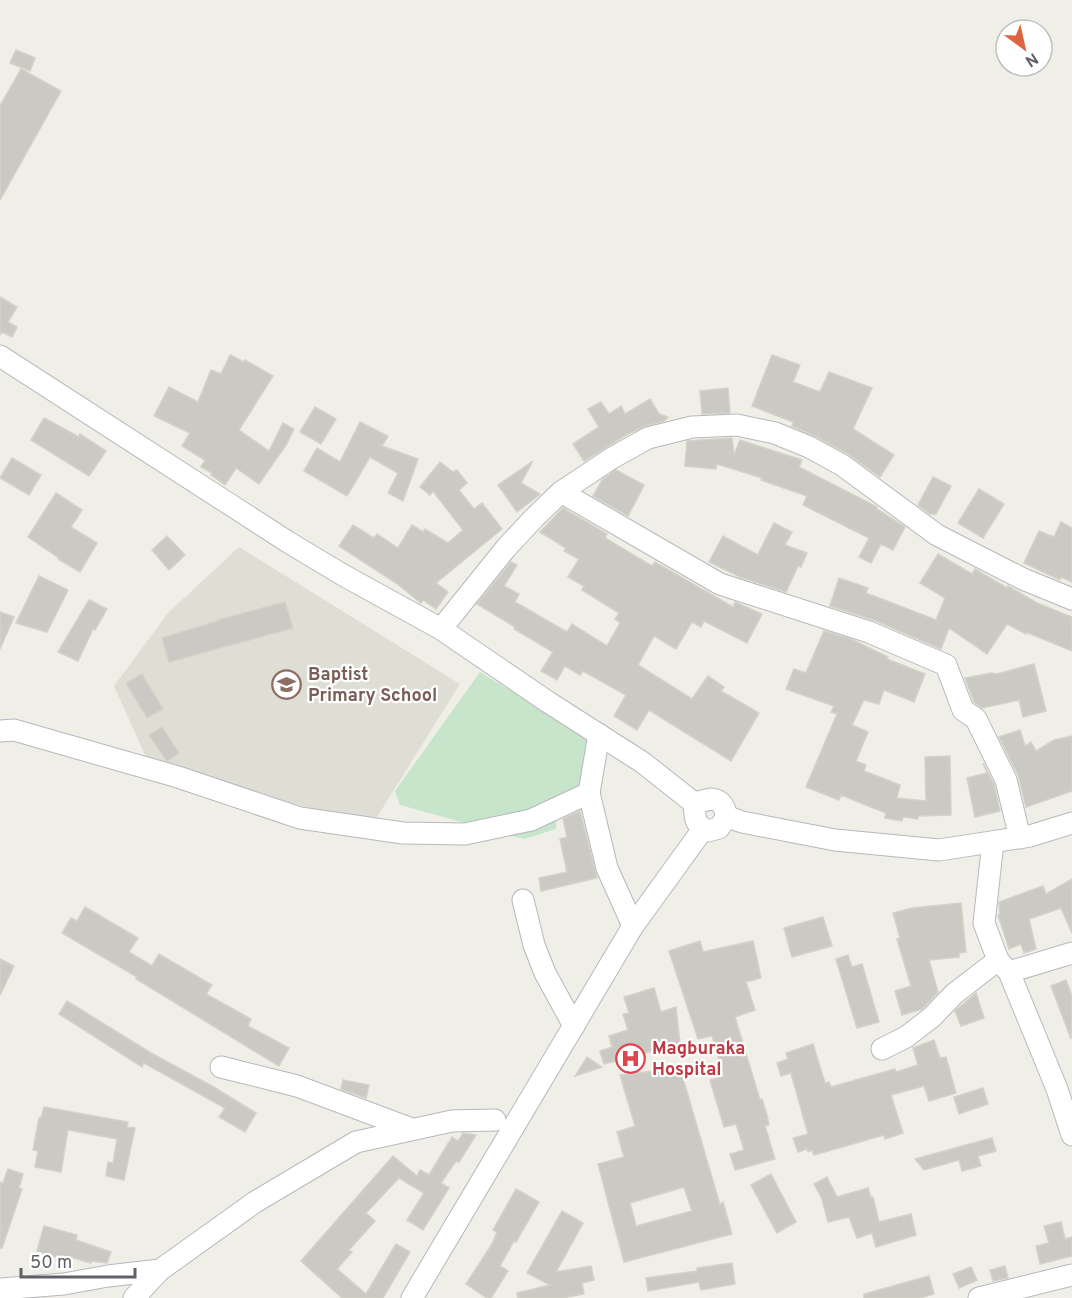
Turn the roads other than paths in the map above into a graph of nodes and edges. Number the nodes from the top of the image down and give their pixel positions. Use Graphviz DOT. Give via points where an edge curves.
graph roads {
  1 [pos="0,356"];
  2 [pos="561,492"];
  3 [pos="1072,598"];
  4 [pos="441,628"];
  5 [pos="0,731"];
  6 [pos="599,734"];
  7 [pos="589,794"];
  8 [pos="694,803"];
  9 [pos="726,816"];
  10 [pos="1072,823"];
  11 [pos="703,829"];
  12 [pos="1020,838"];
  13 [pos="993,843"];
  14 [pos="523,900"];
  15 [pos="633,926"];
  16 [pos="1072,953"];
  17 [pos="1004,966"];
  18 [pos="574,1026"];
  19 [pos="882,1049"];
  20 [pos="221,1066"];
  21 [pos="360,1108"];
  22 [pos="495,1120"];
  23 [pos="412,1129"];
  24 [pos="1072,1134"];
  25 [pos="356,1143"];
  26 [pos="160,1270"];
  27 [pos="1072,1275"];
  28 [pos="1,1290"];
  29 [pos="134,1298"];
  30 [pos="412,1298"];
  31 [pos="979,1298"];
  1 -- 4 [label="street" via="288,542"];
  2 -- 3 [label="street" via="648,438 736,424 775,433 809,447 842,465 937,535 1023,579"];
  2 -- 4 [label="street" via="506,548"];
  2 -- 12 [label="street" via="720,584 869,632 946,665 963,710 976,719 1006,780"];
  4 -- 6 [label="street"];
  5 -- 7 [label="street" via="14,730 178,777 300,818 403,833 465,834 531,820"];
  6 -- 7 [label="street"];
  6 -- 8 [label="street"];
  7 -- 15 [label="street" via="607,868"];
  8 -- 9 [label="street" via="715,799 724,806"];
  8 -- 11 [label="street" via="695,821"];
  9 -- 11 [label="street" via="719,828"];
  9 -- 13 [label="street" via="835,840 939,850"];
  10 -- 12 [label="street"];
  11 -- 15 [label="street"];
  12 -- 13 [label="street"];
  13 -- 17 [label="street" via="984,923"];
  14 -- 18 [label="street" via="545,973"];
  15 -- 18 [label="street"];
  16 -- 17 [label="street"];
  17 -- 19 [label="street" via="954,994 906,1037"];
  17 -- 24 [label="street"];
  18 -- 30 [label="street"];
  20 -- 21 [label="street"];
  21 -- 23 [label="street"];
  21 -- 25 [label="street"];
  22 -- 23 [label="street" via="452,1121"];
  23 -- 25 [label="street"];
  25 -- 26 [label="street" via="255,1202"];
  26 -- 28 [label="street"];
  26 -- 29 [label="street"];
  27 -- 31 [label="street"];
}
